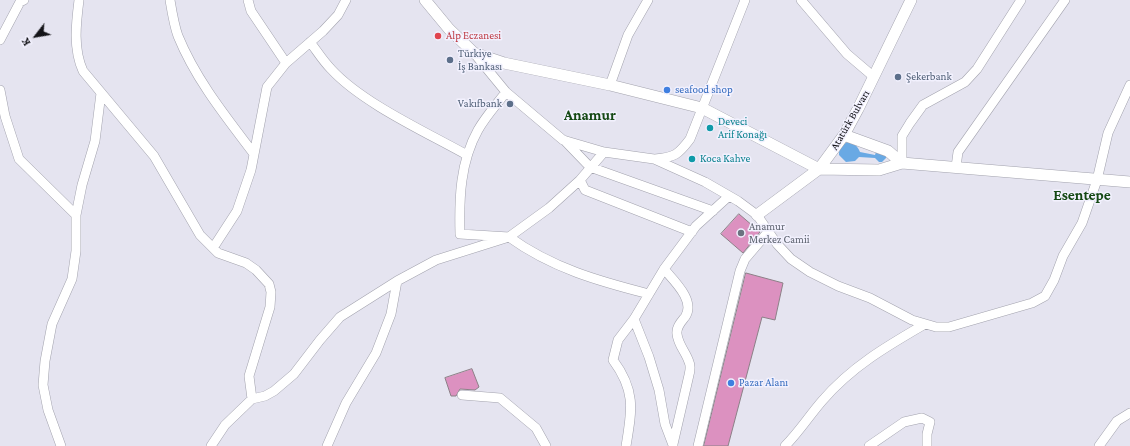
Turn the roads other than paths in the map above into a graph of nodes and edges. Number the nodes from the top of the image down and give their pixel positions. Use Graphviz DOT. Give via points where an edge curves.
graph roads {
  1 [pos="24,0"];
  2 [pos="79,0"];
  3 [pos="170,0"];
  4 [pos="248,0"];
  5 [pos="346,0"];
  6 [pos="425,0"];
  7 [pos="745,0"];
  8 [pos="801,0"];
  9 [pos="911,0"];
  10 [pos="1020,0"];
  11 [pos="1064,0"];
  12 [pos="646,1"];
  13 [pos="0,40"];
  14 [pos="310,42"];
  15 [pos="474,53"];
  16 [pos="286,63"];
  17 [pos="874,77"];
  18 [pos="610,85"];
  19 [pos="1130,85"];
  20 [pos="0,90"];
  21 [pos="506,92"];
  22 [pos="101,93"];
  23 [pos="702,108"];
  24 [pos="844,135"];
  25 [pos="563,140"];
  26 [pos="604,152"];
  27 [pos="254,154"];
  28 [pos="467,155"];
  29 [pos="654,159"];
  30 [pos="902,163"];
  31 [pos="590,167"];
  32 [pos="956,167"];
  33 [pos="819,169"];
  34 [pos="580,180"];
  35 [pos="1097,180"];
  36 [pos="1130,182"];
  37 [pos="729,196"];
  38 [pos="714,210"];
  39 [pos="76,215"];
  40 [pos="757,215"];
  41 [pos="692,232"];
  42 [pos="768,232"];
  43 [pos="509,237"];
  44 [pos="212,248"];
  45 [pos="664,269"];
  46 [pos="397,281"];
  47 [pos="648,294"];
  48 [pos="634,318"];
  49 [pos="925,324"];
  50 [pos="462,395"];
  51 [pos="252,399"];
  52 [pos="1130,413"];
  53 [pos="673,445"];
  54 [pos="61,446"];
  55 [pos="211,446"];
  56 [pos="327,446"];
  57 [pos="546,446"];
  58 [pos="626,446"];
  59 [pos="698,446"];
  60 [pos="785,446"];
  61 [pos="869,446"];
  62 [pos="927,446"];
  63 [pos="1099,446"];
  1 -- 13 [label="street" via="20,2"];
  2 -- 22 [label="street" via="77,59 83,71"];
  3 -- 27 [label="street" via="178,35 197,74 213,100"];
  4 -- 16 [label="street" via="251,11"];
  5 -- 14 [label="street" via="338,15"];
  6 -- 15 [label="street" via="449,29"];
  7 -- 23 [label="street"];
  8 -- 17 [label="street" via="847,54"];
  9 -- 17 [label="street, Atatürk Bulvarı"];
  10 -- 30 [label="street" via="977,70 965,82 924,105 910,123 902,136"];
  11 -- 32 [label="street" via="958,152"];
  12 -- 18 [label="street" via="628,35"];
  14 -- 16 [label="street"];
  14 -- 28 [label="street" via="330,69 348,85 372,102"];
  15 -- 18 [label="street" via="504,63"];
  15 -- 21 [label="street"];
  16 -- 27 [label="street" via="267,87"];
  17 -- 24 [label="street, Atatürk Bulvarı"];
  18 -- 23 [label="street"];
  19 -- 35 [label="street" via="1108,133"];
  20 -- 39 [label="street" via="5,116 19,159"];
  21 -- 25 [label="street"];
  21 -- 28 [label="street" via="478,130"];
  22 -- 39 [label="street" via="95,141"];
  22 -- 44 [label="street" via="154,156 200,235"];
  23 -- 29 [label="street" via="690,139 681,151 672,158"];
  23 -- 33 [label="street"];
  24 -- 30 [label="street" via="888,151"];
  24 -- 33 [label="street, Atatürk Bulvarı"];
  25 -- 26 [label="street"];
  25 -- 31 [label="street"];
  26 -- 29 [label="street"];
  26 -- 31 [label="street"];
  27 -- 44 [label="street" via="237,210"];
  28 -- 43 [label="street" via="460,191 460,234"];
  29 -- 37 [label="street"];
  30 -- 32 [label="street"];
  30 -- 33 [label="street" via="879,170"];
  31 -- 34 [label="street"];
  31 -- 38 [label="street"];
  32 -- 35 [label="street"];
  33 -- 40 [label="street, Atatürk Bulvarı"];
  34 -- 41 [label="street" via="584,190"];
  34 -- 43 [label="street" via="549,208"];
  35 -- 36 [label="street"];
  35 -- 49 [label="street" via="1082,223 1063,256 1045,296 1032,303 949,327"];
  37 -- 38 [label="street"];
  37 -- 40 [label="street"];
  38 -- 41 [label="street"];
  39 -- 54 [label="street" via="76,251 72,279 52,324 43,385 48,410"];
  40 -- 42 [label="street"];
  41 -- 45 [label="street"];
  42 -- 49 [label="street" via="791,259 810,272"];
  42 -- 59 [label="street" via="745,259 740,271"];
  43 -- 46 [label="street" via="436,260"];
  43 -- 47 [label="street" via="527,250 590,279"];
  44 -- 51 [label="street" via="218,253 246,263 269,284 270,308 249,376"];
  45 -- 47 [label="street"];
  45 -- 53 [label="street" via="681,289 688,306 686,316 676,333 681,350 690,363 690,374"];
  46 -- 51 [label="street" via="340,317 294,374 274,391"];
  46 -- 56 [label="street" via="391,314 376,353 346,402"];
  47 -- 48 [label="street"];
  48 -- 53 [label="street" via="649,357 659,390 665,424"];
  48 -- 58 [label="street" via="618,340 613,360 624,376 630,396 630,422"];
  49 -- 60 [label="street" via="871,356 853,370 822,401"];
  50 -- 57 [label="street" via="500,398 536,428"];
  51 -- 55 [label="street" via="225,425"];
  52 -- 63 [label="street" via="1117,421"];
  61 -- 62 [label="street" via="904,422 922,418 930,422"];
}
